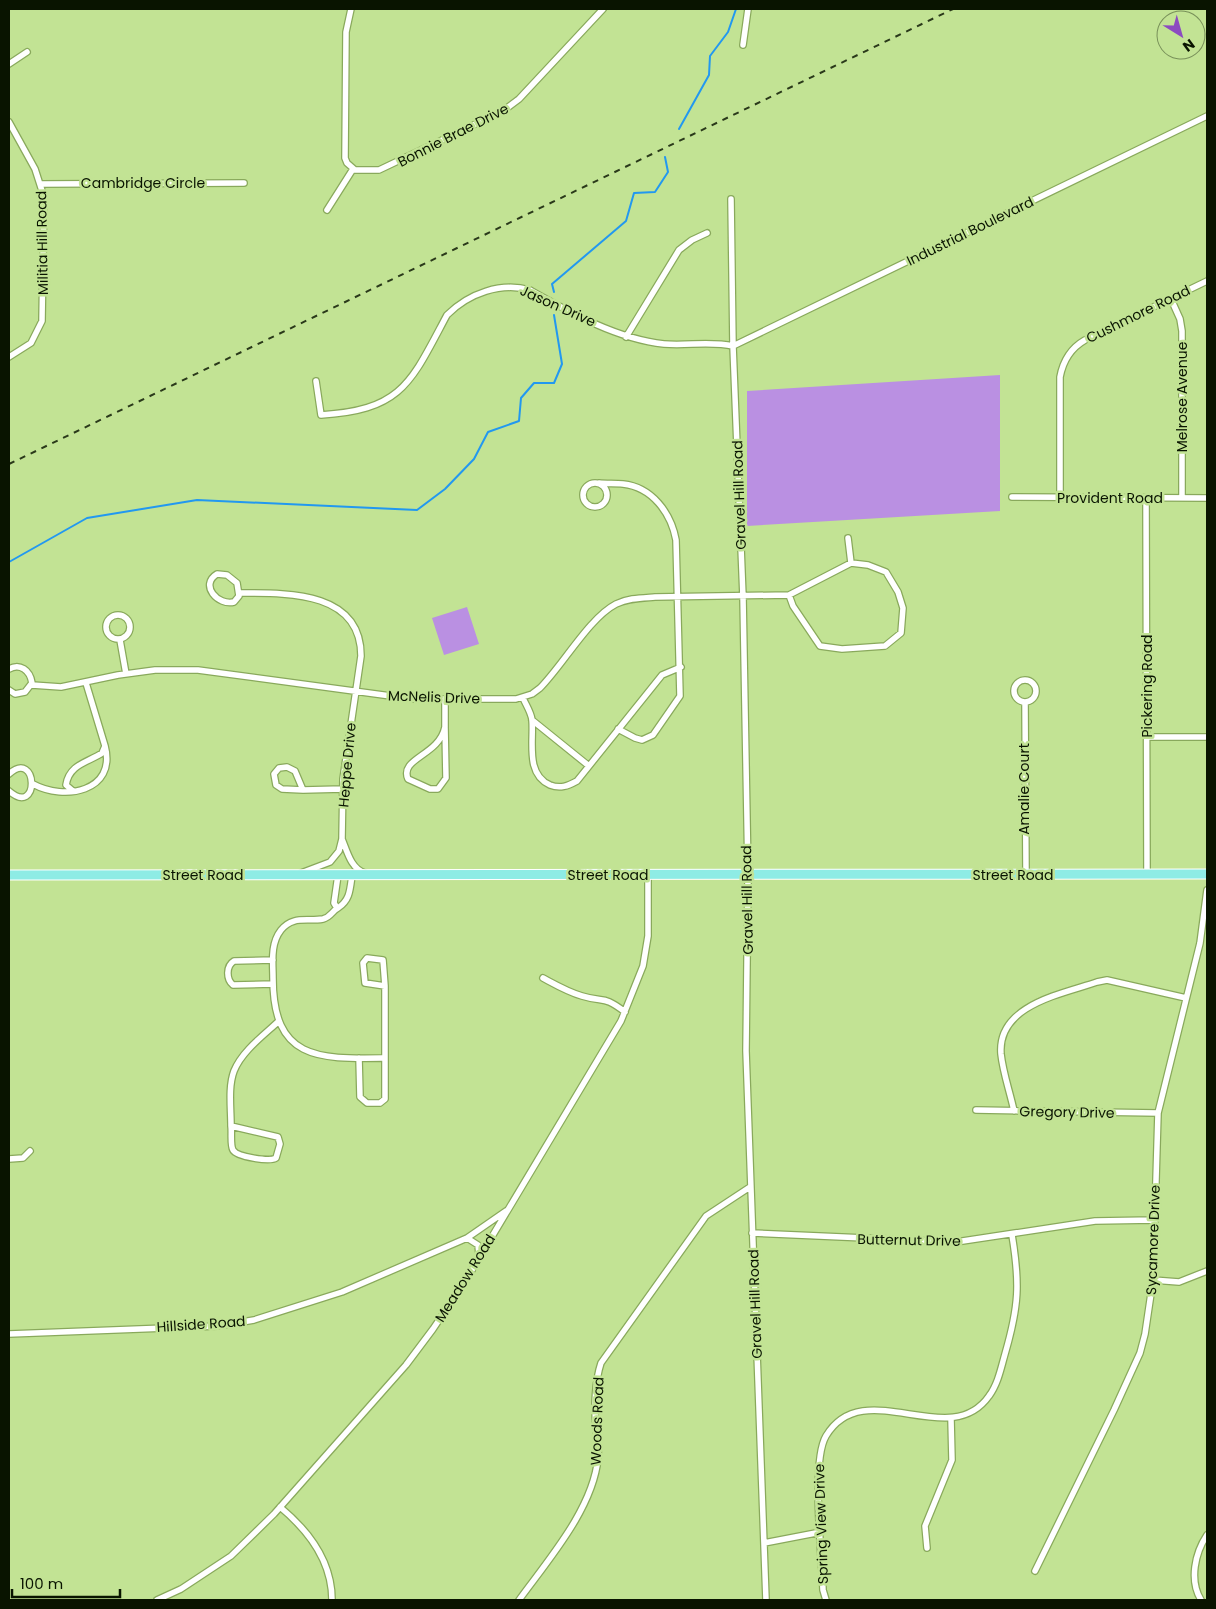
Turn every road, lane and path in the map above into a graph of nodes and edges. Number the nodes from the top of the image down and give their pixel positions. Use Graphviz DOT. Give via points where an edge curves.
graph roads {
  1 [pos="351,9"];
  2 [pos="603,9"];
  3 [pos="748,9"];
  4 [pos="743,45"];
  5 [pos="27,52"];
  6 [pos="9,64"];
  7 [pos="1207,116"];
  8 [pos="9,122"];
  9 [pos="353,169"];
  10 [pos="244,183"];
  11 [pos="41,184"];
  12 [pos="730,199"];
  13 [pos="327,210"];
  14 [pos="707,233"];
  15 [pos="1207,281"];
  16 [pos="1171,299"];
  17 [pos="626,337"];
  18 [pos="733,346"];
  19 [pos="9,357"];
  20 [pos="316,381"];
  21 [pos="599,483"];
  22 [pos="1012,497"];
  23 [pos="1060,498"];
  24 [pos="1146,498"];
  25 [pos="1182,498"];
  26 [pos="1207,498"];
  27 [pos="848,538"];
  28 [pos="851,563"];
  29 [pos="239,593"];
  30 [pos="789,595"];
  31 [pos="678,597"];
  32 [pos="743,597"];
  33 [pos="120,640"];
  34 [pos="681,667"];
  35 [pos="9,669"];
  36 [pos="126,674"];
  37 [pos="86,682"];
  38 [pos="32,685"];
  39 [pos="9,690"];
  40 [pos="354,692"];
  41 [pos="523,698"];
  42 [pos="445,699"];
  43 [pos="1025,702"];
  44 [pos="532,720"];
  45 [pos="445,727"];
  46 [pos="618,729"];
  47 [pos="1146,737"];
  48 [pos="1207,737"];
  49 [pos="105,746"];
  50 [pos="589,766"];
  51 [pos="9,774"];
  52 [pos="33,784"];
  53 [pos="343,789"];
  54 [pos="304,790"];
  55 [pos="9,791"];
  56 [pos="73,791"];
  57 [pos="342,839"];
  58 [pos="1147,874"];
  59 [pos="1207,874"];
  60 [pos="9,875"];
  61 [pos="294,875"];
  62 [pos="338,875"];
  63 [pos="352,875"];
  64 [pos="648,875"];
  65 [pos="748,875"];
  66 [pos="373,876"];
  67 [pos="1026,876"];
  68 [pos="1207,890"];
  69 [pos="337,908"];
  70 [pos="273,960"];
  71 [pos="544,978"];
  72 [pos="273,984"];
  73 [pos="386,986"];
  74 [pos="1186,998"];
  75 [pos="624,1012"];
  76 [pos="279,1021"];
  77 [pos="358,1058"];
  78 [pos="385,1058"];
  79 [pos="976,1110"];
  80 [pos="1014,1111"];
  81 [pos="1158,1113"];
  82 [pos="232,1126"];
  83 [pos="30,1152"];
  84 [pos="9,1159"];
  85 [pos="750,1187"];
  86 [pos="508,1210"];
  87 [pos="1154,1220"];
  88 [pos="752,1233"];
  89 [pos="1012,1234"];
  90 [pos="467,1238"];
  91 [pos="479,1257"];
  92 [pos="1207,1271"];
  93 [pos="1153,1280"];
  94 [pos="9,1334"];
  95 [pos="950,1418"];
  96 [pos="280,1507"];
  97 [pos="821,1532"];
  98 [pos="1207,1535"];
  99 [pos="764,1543"];
  100 [pos="927,1548"];
  101 [pos="1035,1571"];
  102 [pos="157,1600"];
  103 [pos="332,1600"];
  104 [pos="519,1600"];
  105 [pos="766,1600"];
  106 [pos="826,1600"];
  107 [pos="1201,1600"];
  1 -- 9 [label="street" via="346,32 346,158"];
  2 -- 9 [label="street, Bonnie Brae Drive" via="519,99 503,111 390,166 361,172"];
  3 -- 4 [label="street"];
  5 -- 6 [label="street"];
  7 -- 18 [label="street, Industrial Boulevard"];
  8 -- 11 [label="street, Militia Hill Road"];
  9 -- 13 [label="street"];
  10 -- 11 [label="street, Cambridge Circle"];
  11 -- 19 [label="street, Militia Hill Road" via="44,197 42,321 31,343"];
  12 -- 18 [label="street, Gravel Hill Road"];
  14 -- 17 [label="street" via="679,250"];
  15 -- 16 [label="street, Cushmore Road"];
  16 -- 23 [label="street, Cushmore Road" via="1085,340 1064,361 1060,377"];
  16 -- 25 [label="street, Melrose Avenue" via="1182,331"];
  17 -- 18 [label="street, Jason Drive" via="664,344 720,343"];
  17 -- 20 [label="street, Jason Drive" via="530,290 500,287 455,308 410,382 379,405 346,414 320,416"];
  18 -- 32 [label="street, Gravel Hill Road"];
  21 -- 21 [label="street" via="584,489 583,499 592,507 600,506 606,499 607,491"];
  21 -- 31 [label="street" via="631,486 649,495 663,508 674,531"];
  22 -- 23 [label="street, Provident Road"];
  23 -- 24 [label="street, Provident Road"];
  24 -- 25 [label="street, Provident Road"];
  24 -- 47 [label="street, Pickering Road"];
  25 -- 26 [label="street, Provident Road"];
  27 -- 28 [label="street"];
  28 -- 30 [label="street"];
  28 -- 30 [label="street" via="886,572 898,592 903,608 901,633 885,646 842,649 820,646"];
  29 -- 29 [label="street" via="237,583 227,575 217,574 210,581 214,596 224,603 234,602"];
  29 -- 40 [label="street, Heppe Drive" via="269,593 324,601 342,611 352,621 360,639 361,656"];
  30 -- 32 [label="street"];
  31 -- 32 [label="street"];
  31 -- 34 [label="street"];
  31 -- 41 [label="street" via="633,599 610,608 546,682"];
  32 -- 65 [label="street, Gravel Hill Road"];
  33 -- 33 [label="street" via="128,633 130,624 126,617 118,615 109,619 106,628 109,636"];
  33 -- 36 [label="street"];
  34 -- 46 [label="street" via="662,675"];
  34 -- 46 [label="street" via="680,696 657,732 642,740"];
  35 -- 38 [label="street" via="22,667 31,676"];
  36 -- 37 [label="street, McNelis Drive"];
  36 -- 40 [label="street, McNelis Drive" via="198,670"];
  37 -- 38 [label="street, McNelis Drive" via="61,687"];
  37 -- 49 [label="street"];
  38 -- 39 [label="street, McNelis Drive" via="20,694"];
  40 -- 42 [label="street, McNelis Drive"];
  40 -- 53 [label="street, Heppe Drive"];
  41 -- 42 [label="street, McNelis Drive"];
  41 -- 44 [label="street"];
  42 -- 45 [label="street"];
  43 -- 67 [label="street, Amalie Court"];
  44 -- 50 [label="street"];
  44 -- 50 [label="street" via="533,763 545,782 558,786 571,784"];
  45 -- 45 [label="street" via="446,778 438,789 411,781 406,774 410,762 436,746"];
  46 -- 50 [label="street"];
  47 -- 48 [label="street"];
  47 -- 58 [label="street, Pickering Road"];
  49 -- 56 [label="street" via="107,762 102,776 88,788"];
  49 -- 56 [label="street" via="102,753 73,770 67,782"];
  51 -- 52 [label="street" via="15,769 25,770 31,775"];
  52 -- 55 [label="street" via="31,791 24,796 13,795"];
  52 -- 56 [label="street" via="49,791"];
  53 -- 54 [label="street"];
  53 -- 57 [label="street, Heppe Drive"];
  54 -- 54 [label="street" via="291,769 283,767 274,774 274,781 280,788"];
  57 -- 61 [label="street, Heppe Drive" via="339,851 330,862"];
  57 -- 66 [label="street, Heppe Drive" via="353,864 360,872"];
  58 -- 59 [label="main road, Street Road"];
  58 -- 67 [label="main road, Street Road"];
  60 -- 61 [label="main road, Street Road"];
  61 -- 62 [label="main road, Street Road"];
  62 -- 63 [label="main road, Street Road"];
  62 -- 69 [label="street" via="334,903"];
  63 -- 66 [label="main road, Street Road"];
  63 -- 69 [label="street" via="347,899 343,906"];
  64 -- 65 [label="main road, Street Road"];
  64 -- 66 [label="main road, Street Road"];
  64 -- 75 [label="street, Meadow Road" via="646,950 643,966"];
  65 -- 67 [label="main road, Street Road"];
  65 -- 85 [label="street, Gravel Hill Road" via="746,1051"];
  68 -- 74 [label="street, Sycamore Drive" via="1200,943"];
  69 -- 70 [label="street" via="323,919 301,918 286,925 276,937"];
  70 -- 72 [label="street"];
  70 -- 72 [label="street" via="234,961 229,966 228,978 234,985"];
  71 -- 75 [label="street" via="582,996 610,1000"];
  72 -- 76 [label="street"];
  73 -- 73 [label="street" via="383,960 364,960 365,983"];
  73 -- 78 [label="street"];
  74 -- 80 [label="street" via="1107,980 1027,1008 1009,1026 1001,1046"];
  74 -- 81 [label="street, Sycamore Drive"];
  75 -- 86 [label="street, Meadow Road" via="602,1055"];
  76 -- 77 [label="street" via="295,1043 312,1054 328,1058"];
  76 -- 82 [label="street" via="240,1060 234,1072"];
  77 -- 78 [label="street"];
  77 -- 78 [label="street" via="360,1097 365,1102 380,1103 385,1098"];
  79 -- 80 [label="street, Gregory Drive"];
  80 -- 81 [label="street, Gregory Drive"];
  81 -- 87 [label="street, Sycamore Drive"];
  82 -- 82 [label="street" via="278,1136 280,1144 276,1158 268,1161 237,1154 232,1148"];
  83 -- 84 [label="street" via="23,1158"];
  85 -- 88 [label="street, Gravel Hill Road"];
  85 -- 104 [label="street, Woods Road" via="706,1216 601,1363 597,1382 598,1454 593,1483 569,1529"];
  86 -- 90 [label="street, Hillside Road"];
  86 -- 91 [label="street, Meadow Road"];
  87 -- 89 [label="street, Butternut Drive" via="1095,1221"];
  87 -- 93 [label="street, Sycamore Drive"];
  88 -- 89 [label="street, Butternut Drive" via="936,1242 972,1241"];
  88 -- 99 [label="street, Gravel Hill Road"];
  89 -- 95 [label="street, Spring View Drive" via="1018,1268 1017,1304 996,1385 978,1408"];
  90 -- 91 [label="street" via="478,1246"];
  90 -- 94 [label="street, Hillside Road" via="342,1292 254,1320 218,1326"];
  91 -- 96 [label="street, Meadow Road" via="406,1365"];
  92 -- 93 [label="street" via="1179,1282"];
  93 -- 101 [label="street, Sycamore Drive" via="1149,1318 1140,1353"];
  95 -- 97 [label="street, Spring View Drive" via="870,1409 849,1414 834,1426 823,1441 819,1456"];
  95 -- 100 [label="street" via="952,1460 925,1526"];
  96 -- 102 [label="street, Meadow Road" via="231,1556 181,1589"];
  96 -- 103 [label="street" via="303,1527 319,1550 328,1572"];
  97 -- 99 [label="street"];
  97 -- 106 [label="street, Spring View Drive"];
  98 -- 107 [label="street" via="1199,1549 1195,1568"];
  99 -- 105 [label="street, Gravel Hill Road"];
}
